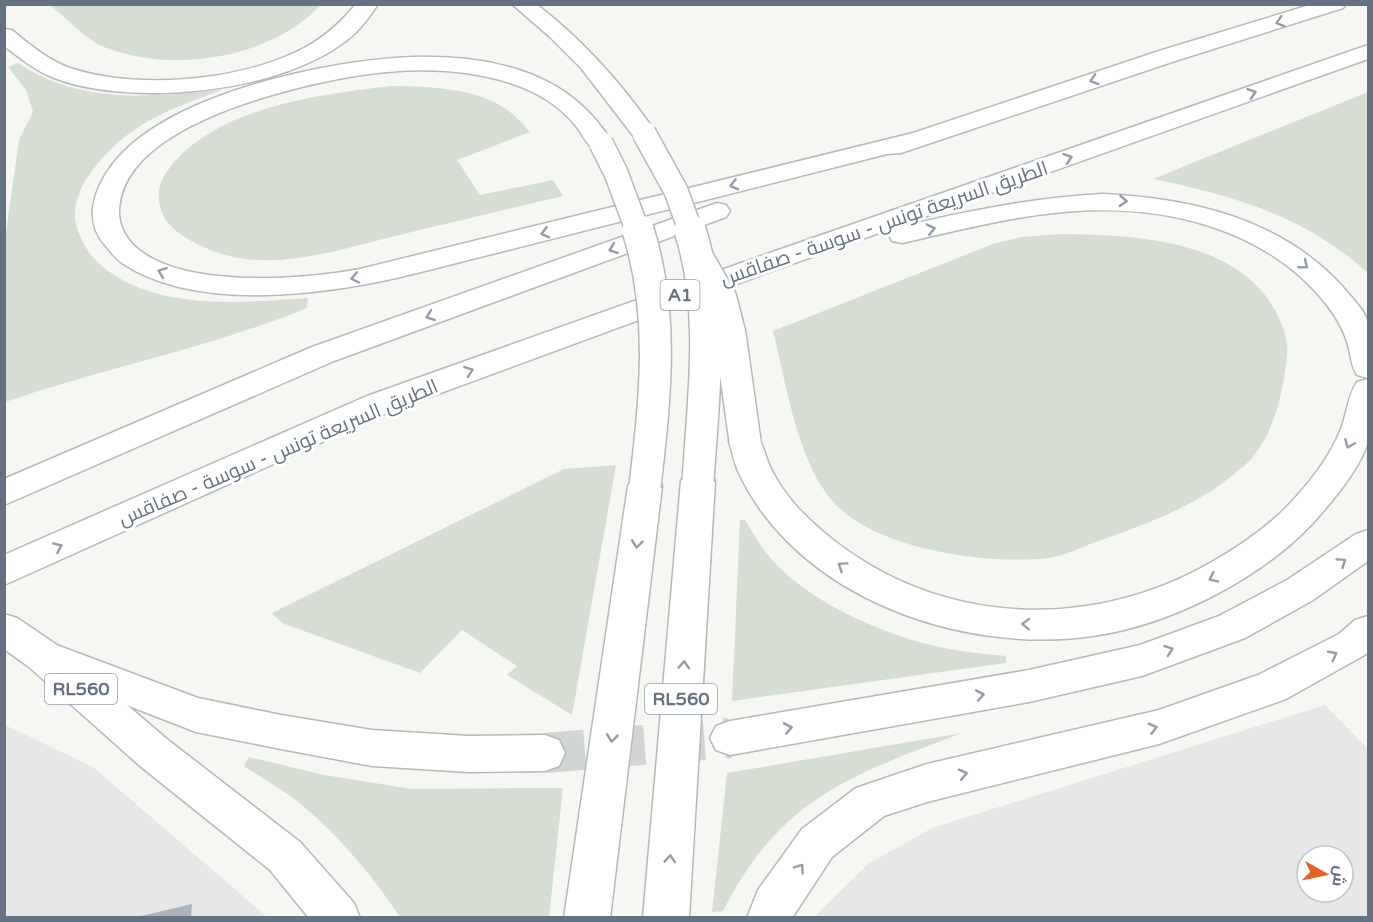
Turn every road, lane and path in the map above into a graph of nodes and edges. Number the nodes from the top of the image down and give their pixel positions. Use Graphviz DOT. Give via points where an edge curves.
graph roads {
  1 [pos="368,4"];
  2 [pos="522,4"];
  3 [pos="1336,4"];
  4 [pos="4,35"];
  5 [pos="1368,52"];
  6 [pos="913,140"];
  7 [pos="698,259"];
  8 [pos="751,269"];
  9 [pos="1368,368"];
  10 [pos="1368,389"];
  11 [pos="4,493"];
  12 [pos="1368,543"];
  13 [pos="4,571"];
  14 [pos="4,629"];
  15 [pos="1368,631"];
  16 [pos="43,656"];
  17 [pos="730,738"];
  18 [pos="546,753"];
  19 [pos="338,918"];
  20 [pos="587,918"];
  21 [pos="666,918"];
  22 [pos="769,918"];
  1 -- 4 [label="highway" via="345,32 300,58 248,75 189,85 132,86 84,79 48,66"];
  2 -- 7 [label="highway, RL560, bridge" via="577,51 608,84 644,133 684,211"];
  3 -- 6 [label="highway, one-way"];
  8 -- 5 [label="highway, الطريق السريعة تونس - سوسة - صفاقس / A1, one-way"];
  6 -- 11 [label="highway, one-way" via="322,354"];
  6 -- 20 [label="highway, one-way, bridge" via="430,261 346,280 291,285 198,281 160,273 134,258 115,242 107,227 105,212 113,181 155,136 241,97 345,70 419,64 473,68 540,88 569,104 601,142 632,208 644,247 656,337 655,403"];
  10 -- 7 [label="highway, one-way, bridge" via="1367,403 1343,459 1322,492 1293,523 1260,549 1202,583 1133,612 1094,621 1006,624 963,617 916,603 857,576 828,557 776,505 756,473 745,441 730,334 721,300"];
  21 -- 7 [label="highway, RL560, one-way, bridge" via="698,482 705,305"];
  8 -- 9 [label="highway, one-way" via="1012,210 1076,201 1153,204 1235,226 1286,251 1310,269 1347,311 1359,333"];
  13 -- 8 [label="highway, الطريق السريعة تونس - سوسة - صفاقس / A1, one-way" via="378,404"];
  17 -- 12 [label="highway, one-way" via="1029,686 1142,660 1232,627 1300,590"];
  14 -- 16 [label="highway, RL560"];
  22 -- 15 [label="highway, one-way" via="817,843 871,801 927,783 1159,727 1272,687 1352,645"];
  16 -- 18 [label="highway" via="196,715 372,748 469,754"];
  16 -- 19 [label="highway, RL560" via="154,753 285,856"];
}
